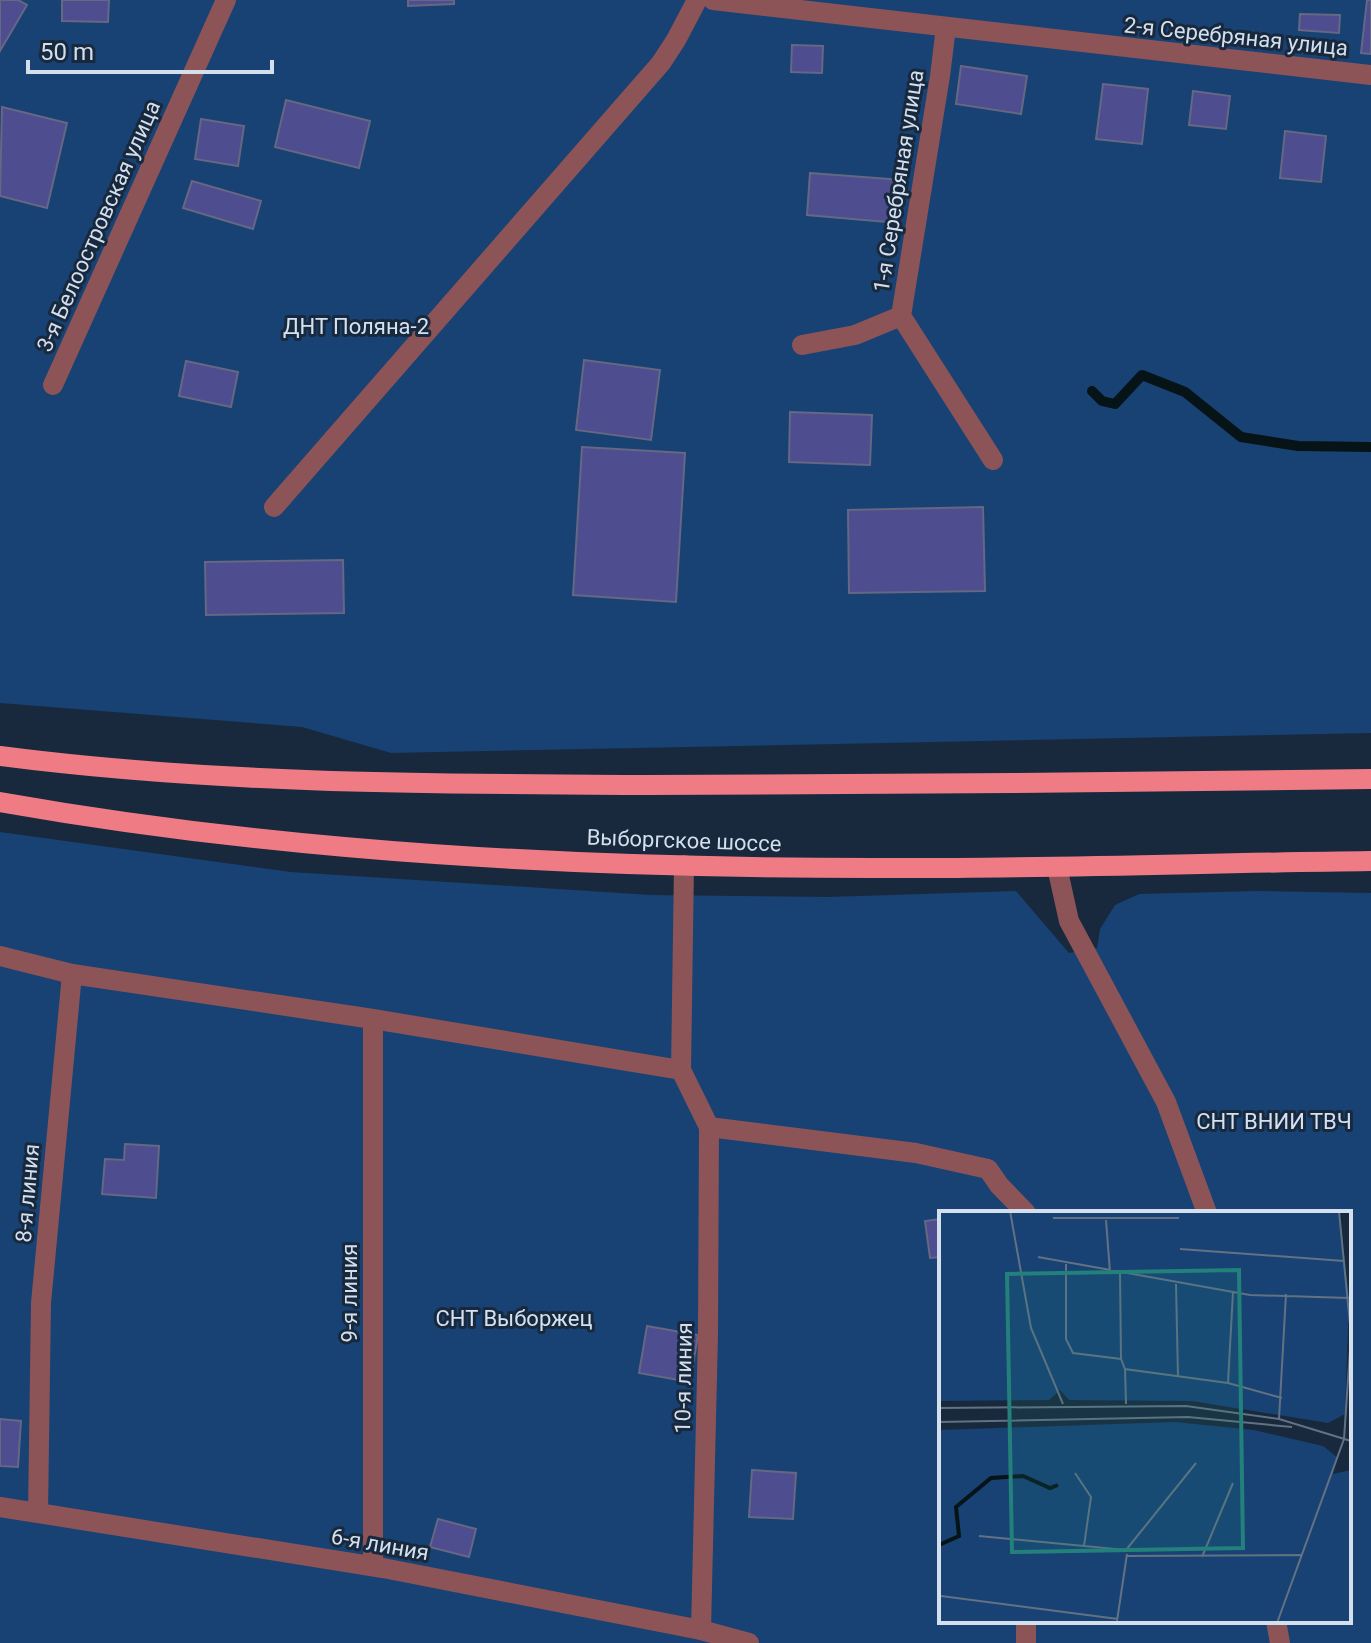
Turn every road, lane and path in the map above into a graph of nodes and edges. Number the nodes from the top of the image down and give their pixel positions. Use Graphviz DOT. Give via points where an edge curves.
graph roads {
  1 [pos="226,0"];
  2 [pos="697,0"];
  3 [pos="713,0"];
  4 [pos="946,27"];
  5 [pos="1371,75"];
  6 [pos="901,316"];
  7 [pos="802,345"];
  8 [pos="53,385"];
  9 [pos="993,460"];
  10 [pos="274,507"];
  11 [pos="0,756"];
  12 [pos="1371,779"];
  13 [pos="0,802"];
  14 [pos="1371,861"];
  15 [pos="684,865"];
  16 [pos="1057,867"];
  17 [pos="0,956"];
  18 [pos="72,974"];
  19 [pos="373,1019"];
  20 [pos="681,1070"];
  21 [pos="709,1127"];
  22 [pos="1024,1211"];
  23 [pos="1206,1211"];
  24 [pos="0,1507"];
  25 [pos="38,1513"];
  26 [pos="373,1566"];
  27 [pos="1276,1623"];
  28 [pos="701,1630"];
  29 [pos="749,1643"];
  30 [pos="1280,1643"];
  1 -- 8 [label="street, 3-я Белоостровская улица"];
  2 -- 10 [label="street" via="661,63"];
  3 -- 4 [label="street, 2-я Серебряная улица"];
  4 -- 5 [label="street, 2-я Серебряная улица"];
  4 -- 6 [label="street, 1-я Серебряная улица"];
  6 -- 7 [label="street" via="855,335"];
  6 -- 9 [label="street, 1-я Серебряная улица"];
  11 -- 12 [label="main road" via="209,775 439,784"];
  13 -- 15 [label="main road, Выборгское шоссе" via="323,846"];
  14 -- 16 [label="main road, Выборгское шоссе"];
  15 -- 16 [label="main road, Выборгское шоссе"];
  15 -- 20 [label="street"];
  16 -- 23 [label="street" via="1069,921 1166,1102"];
  17 -- 18 [label="street"];
  18 -- 19 [label="street"];
  18 -- 25 [label="street, 8-я линия" via="41,1303"];
  19 -- 20 [label="street"];
  19 -- 26 [label="street, 9-я линия"];
  20 -- 21 [label="street"];
  21 -- 22 [label="street" via="916,1153 988,1169"];
  21 -- 28 [label="street, 10-я линия"];
  24 -- 25 [label="street, 6-я линия"];
  25 -- 26 [label="street, 6-я линия"];
  26 -- 28 [label="street, 6-я линия"];
  27 -- 30 [label="street"];
  28 -- 29 [label="street, 6-я линия"];
}
